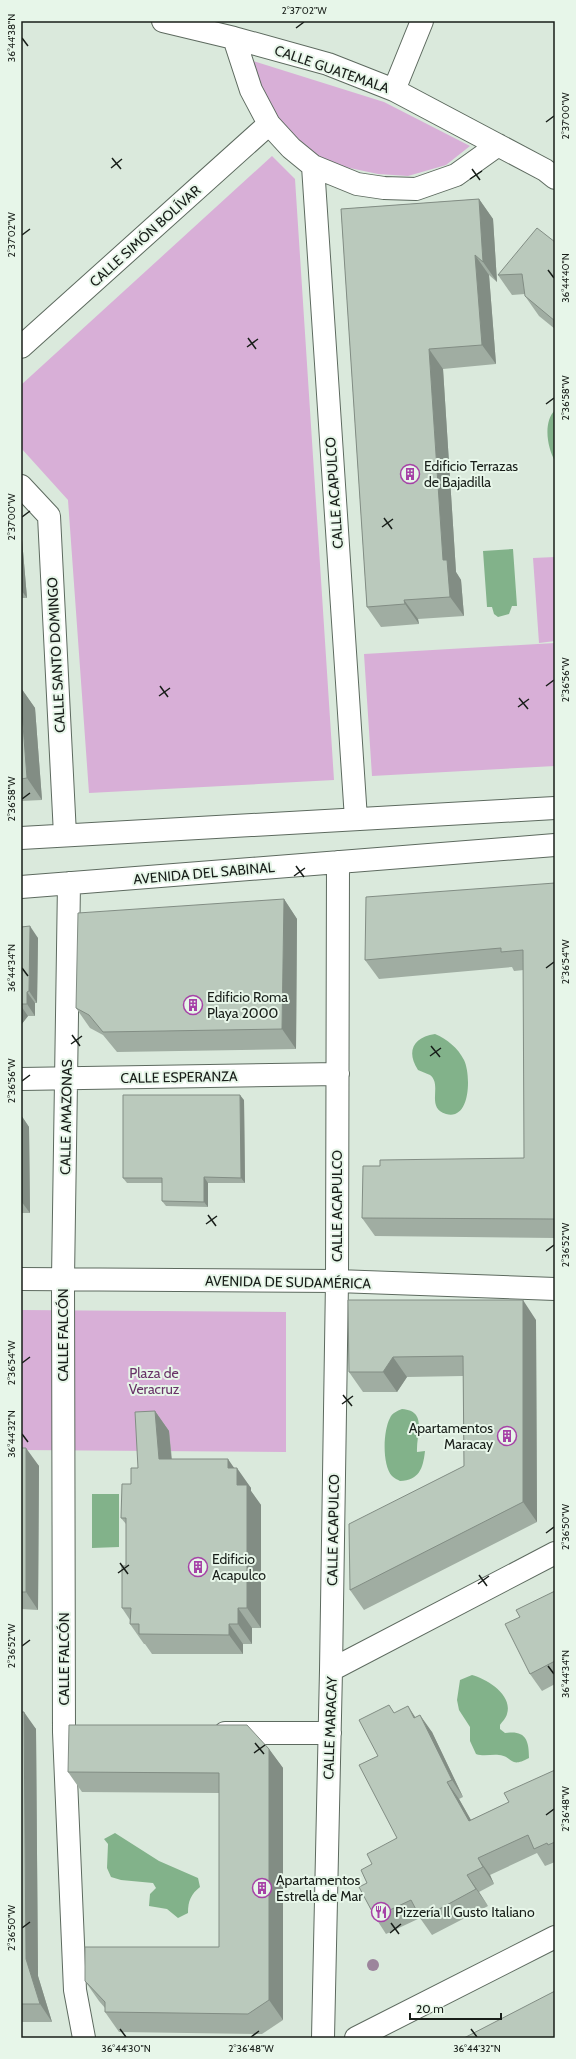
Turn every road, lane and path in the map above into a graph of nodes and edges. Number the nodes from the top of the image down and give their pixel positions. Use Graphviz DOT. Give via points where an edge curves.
graph roads {
  1 [pos="163,21"];
  2 [pos="422,21"];
  3 [pos="234,38"];
  4 [pos="394,90"];
  5 [pos="270,124"];
  6 [pos="498,146"];
  7 [pos="313,166"];
  8 [pos="555,178"];
  9 [pos="21,347"];
  10 [pos="21,486"];
  11 [pos="555,808"];
  12 [pos="356,819"];
  13 [pos="65,835"];
  14 [pos="21,838"];
  15 [pos="555,845"];
  16 [pos="338,862"];
  17 [pos="69,883"];
  18 [pos="21,887"];
  19 [pos="338,1074"];
  20 [pos="21,1079"];
  21 [pos="67,1079"];
  22 [pos="21,1279"];
  23 [pos="63,1279"];
  24 [pos="337,1281"];
  25 [pos="555,1289"];
  26 [pos="555,1553"];
  27 [pos="331,1670"];
  28 [pos="64,1732"];
  29 [pos="87,1732"];
  30 [pos="204,1733"];
  31 [pos="330,1733"];
  32 [pos="555,1937"];
  33 [pos="84,2038"];
  34 [pos="323,2038"];
  35 [pos="356,2038"];
  1 -- 3 [label="street, CALLE GUATEMALA"];
  2 -- 4 [label="street"];
  3 -- 4 [label="street, CALLE GUATEMALA" via="328,64"];
  3 -- 5 [label="street" via="251,90"];
  4 -- 6 [label="street, CALLE GUATEMALA"];
  5 -- 7 [label="street" via="291,148"];
  5 -- 9 [label="street, CALLE SIMÓN BOLÍVAR"];
  6 -- 7 [label="street" via="456,175 416,189 357,184"];
  6 -- 8 [label="street, CALLE GUATEMALA" via="545,170"];
  7 -- 12 [label="street, CALLE ACAPULCO"];
  10 -- 13 [label="street, CALLE SANTO DOMINGO" via="49,516"];
  11 -- 12 [label="street"];
  12 -- 13 [label="street"];
  13 -- 14 [label="street"];
  15 -- 16 [label="street, AVENIDA DEL SABINAL"];
  16 -- 17 [label="street, AVENIDA DEL SABINAL"];
  16 -- 19 [label="street, CALLE ACAPULCO"];
  17 -- 18 [label="street, AVENIDA DEL SABINAL"];
  17 -- 21 [label="street, CALLE AMAZONAS"];
  19 -- 21 [label="street, CALLE ESPERANZA"];
  19 -- 24 [label="street, CALLE ACAPULCO"];
  20 -- 21 [label="street, CALLE ESPERANZA"];
  21 -- 23 [label="street, CALLE AMAZONAS"];
  22 -- 23 [label="street, AVENIDA DE SUDAMÉRICA"];
  23 -- 24 [label="street, AVENIDA DE SUDAMÉRICA"];
  23 -- 28 [label="street, CALLE FALCÓN"];
  24 -- 25 [label="street, AVENIDA DE SUDAMÉRICA"];
  24 -- 27 [label="street, CALLE ACAPULCO"];
  26 -- 27 [label="street, CALLE MARACAY"];
  27 -- 31 [label="street, CALLE MARACAY"];
  28 -- 29 [label="street"];
  28 -- 33 [label="street, CALLE FALCÓN" via="75,1990"];
  30 -- 31 [label="street"];
  31 -- 34 [label="street, CALLE MARACAY"];
  32 -- 35 [label="street"];
}
